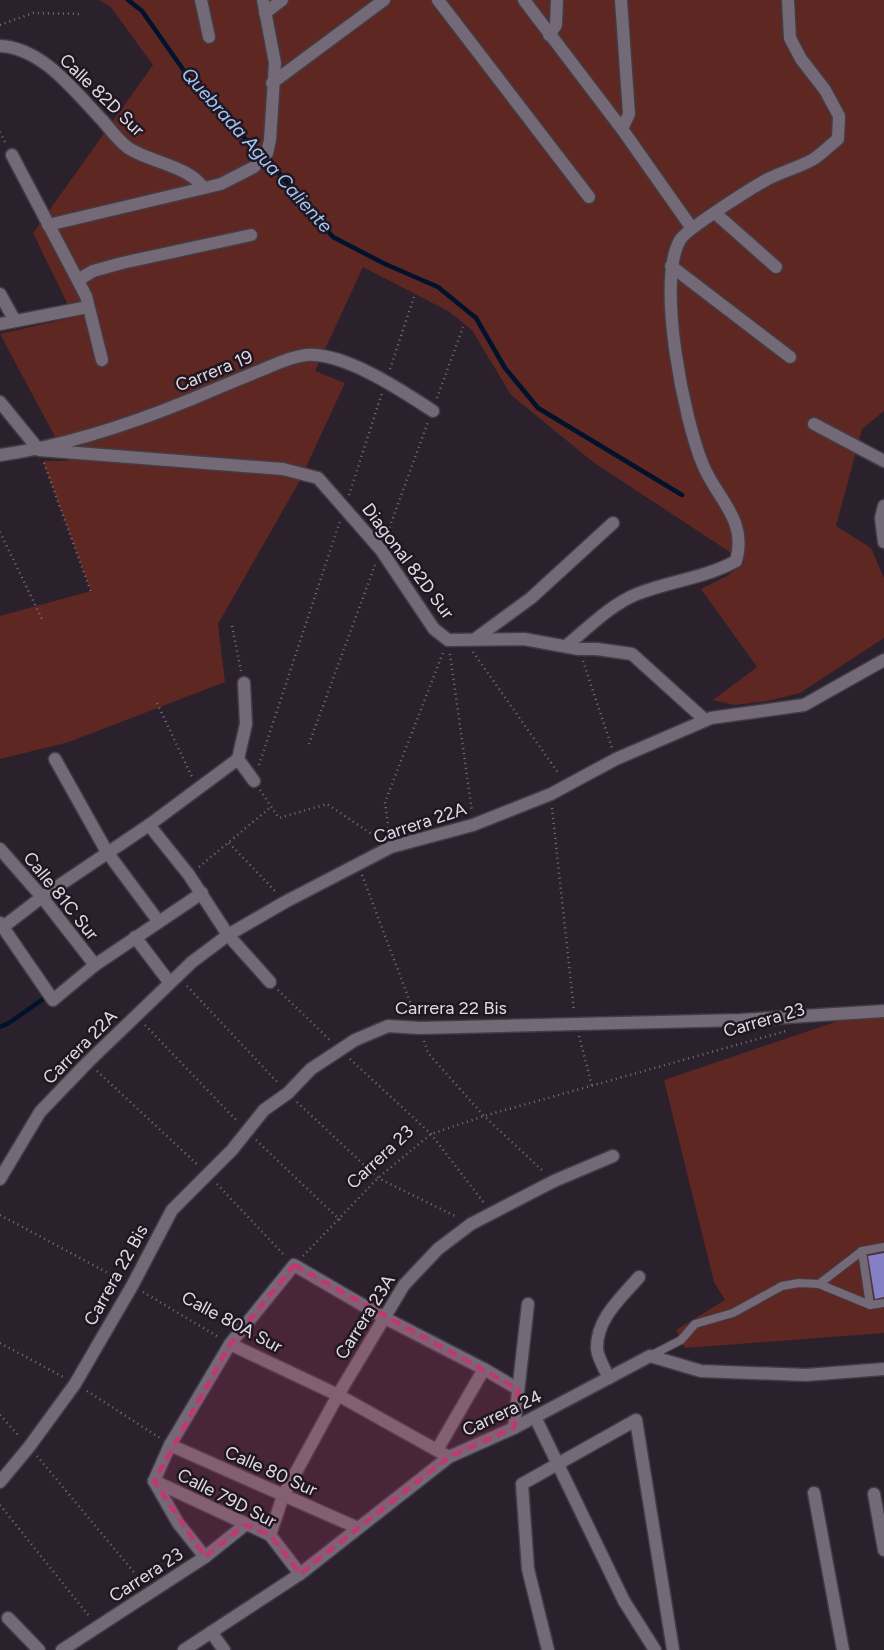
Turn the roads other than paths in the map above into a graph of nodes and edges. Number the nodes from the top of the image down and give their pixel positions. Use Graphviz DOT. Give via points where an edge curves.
graph roads {
  1 [pos="201,0"];
  2 [pos="263,0"];
  3 [pos="282,0"];
  4 [pos="384,0"];
  5 [pos="438,0"];
  6 [pos="524,0"];
  7 [pos="557,0"];
  8 [pos="621,0"];
  9 [pos="788,0"];
  10 [pos="265,13"];
  11 [pos="549,35"];
  12 [pos="209,37"];
  13 [pos="0,46"];
  14 [pos="272,83"];
  15 [pos="622,129"];
  16 [pos="12,155"];
  17 [pos="203,188"];
  18 [pos="589,197"];
  19 [pos="715,213"];
  20 [pos="48,226"];
  21 [pos="691,228"];
  22 [pos="251,235"];
  23 [pos="671,266"];
  24 [pos="776,267"];
  25 [pos="78,280"];
  26 [pos="0,294"];
  27 [pos="88,307"];
  28 [pos="15,321"];
  29 [pos="0,324"];
  30 [pos="790,357"];
  31 [pos="102,360"];
  32 [pos="0,402"];
  33 [pos="433,410"];
  34 [pos="814,424"];
  35 [pos="39,450"];
  36 [pos="0,455"];
  37 [pos="884,461"];
  38 [pos="884,506"];
  39 [pos="613,523"];
  40 [pos="884,542"];
  41 [pos="470,639"];
  42 [pos="566,646"];
  43 [pos="884,660"];
  44 [pos="244,683"];
  45 [pos="705,720"];
  46 [pos="55,759"];
  47 [pos="238,759"];
  48 [pos="254,782"];
  49 [pos="149,825"];
  50 [pos="0,849"];
  51 [pos="107,852"];
  52 [pos="202,893"];
  53 [pos="42,897"];
  54 [pos="159,922"];
  55 [pos="2,925"];
  56 [pos="228,935"];
  57 [pos="135,938"];
  58 [pos="95,965"];
  59 [pos="174,979"];
  60 [pos="270,982"];
  61 [pos="884,1011"];
  62 [pos="613,1156"];
  63 [pos="0,1179"];
  64 [pos="884,1247"];
  65 [pos="862,1251"];
  66 [pos="639,1277"];
  67 [pos="819,1284"];
  68 [pos="884,1303"];
  69 [pos="528,1304"];
  70 [pos="870,1305"];
  71 [pos="385,1318"];
  72 [pos="230,1344"];
  73 [pos="650,1356"];
  74 [pos="484,1368"];
  75 [pos="884,1369"];
  76 [pos="609,1378"];
  77 [pos="518,1389"];
  78 [pos="338,1395"];
  79 [pos="535,1417"];
  80 [pos="514,1428"];
  81 [pos="170,1445"];
  82 [pos="437,1450"];
  83 [pos="448,1457"];
  84 [pos="558,1464"];
  85 [pos="154,1481"];
  86 [pos="0,1482"];
  87 [pos="814,1493"];
  88 [pos="874,1494"];
  89 [pos="283,1496"];
  90 [pos="245,1525"];
  91 [pos="358,1528"];
  92 [pos="270,1535"];
  93 [pos="884,1550"];
  94 [pos="205,1557"];
  95 [pos="300,1574"];
  96 [pos="8,1618"];
  97 [pos="211,1632"];
  98 [pos="39,1650"];
  99 [pos="62,1650"];
  100 [pos="184,1650"];
  101 [pos="224,1650"];
  102 [pos="548,1650"];
  103 [pos="656,1650"];
  104 [pos="673,1650"];
  105 [pos="843,1650"];
  1 -- 12 [label="street"];
  2 -- 10 [label="street"];
  3 -- 10 [label="street"];
  4 -- 14 [label="street"];
  5 -- 18 [label="street"];
  6 -- 11 [label="street"];
  7 -- 11 [label="street" via="556,25"];
  8 -- 15 [label="street" via="629,114"];
  9 -- 19 [label="street" via="790,38 839,116 838,138 813,160 767,179"];
  10 -- 14 [label="street" via="275,63"];
  11 -- 15 [label="street"];
  13 -- 17 [label="street, Calle 82D Sur" via="12,46 33,54 77,94 125,146 191,175"];
  14 -- 17 [label="street" via="267,153 254,167 240,175"];
  15 -- 21 [label="street"];
  16 -- 20 [label="street"];
  17 -- 20 [label="street"];
  19 -- 21 [label="street"];
  19 -- 24 [label="street"];
  20 -- 25 [label="street"];
  21 -- 23 [label="street" via="680,239"];
  22 -- 25 [label="street" via="122,263 93,271"];
  23 -- 30 [label="street"];
  23 -- 42 [label="street" via="669,294 682,392 704,468 737,524 740,546 736,561 719,570 637,594 603,614"];
  25 -- 27 [label="street"];
  26 -- 28 [label="street"];
  27 -- 28 [label="street"];
  27 -- 31 [label="street"];
  28 -- 29 [label="street"];
  32 -- 35 [label="street"];
  33 -- 35 [label="street, Carrera 19" via="386,381 331,359 307,355 288,359 183,402 76,440"];
  34 -- 37 [label="street"];
  35 -- 36 [label="street, Carrera 19"];
  35 -- 41 [label="street, Diagonal 82D Sur" via="284,469 318,478 381,550 434,629 448,640"];
  38 -- 40 [label="street" via="881,518"];
  39 -- 41 [label="street" via="531,598"];
  41 -- 42 [label="street, Diagonal 82D Sur" via="524,639"];
  42 -- 45 [label="street, Diagonal 82D Sur" via="632,654"];
  43 -- 45 [label="street, Carrera 22A" via="804,705"];
  44 -- 47 [label="street" via="246,724"];
  45 -- 56 [label="street, Carrera 22A" via="616,759 551,794 473,825 391,847"];
  46 -- 51 [label="street"];
  47 -- 48 [label="street"];
  47 -- 49 [label="street"];
  49 -- 51 [label="street"];
  49 -- 52 [label="street"];
  50 -- 53 [label="street, Calle 81C Sur"];
  51 -- 53 [label="street"];
  51 -- 54 [label="street"];
  52 -- 54 [label="street"];
  52 -- 56 [label="street"];
  53 -- 55 [label="street"];
  53 -- 58 [label="street, Calle 81C Sur"];
  54 -- 57 [label="street"];
  55 -- 58 [label="street" via="53,1000"];
  56 -- 59 [label="street, Carrera 22A"];
  56 -- 60 [label="street"];
  57 -- 58 [label="street"];
  57 -- 59 [label="street"];
  59 -- 63 [label="street, Carrera 22A" via="40,1112"];
  61 -- 86 [label="street, Carrera 22 Bis" via="740,1020 420,1028 388,1026 339,1049 264,1110 232,1150 172,1210 75,1384"];
  62 -- 71 [label="street, Carrera 23A" via="554,1181 471,1224 438,1249 404,1285"];
  64 -- 65 [label="lane"];
  65 -- 67 [label="lane"];
  65 -- 70 [label="lane"];
  66 -- 76 [label="street" via="606,1316 599,1330 597,1351"];
  67 -- 70 [label="lane"];
  67 -- 73 [label="lane" via="782,1286 733,1313 695,1324 681,1340"];
  68 -- 70 [label="lane"];
  69 -- 77 [label="street"];
  71 -- 72 [label="street" via="294,1265"];
  71 -- 74 [label="street"];
  71 -- 78 [label="street, Carrera 23A"];
  72 -- 78 [label="street, Calle 80A Sur"];
  72 -- 81 [label="street"];
  73 -- 75 [label="street" via="701,1371 806,1375"];
  73 -- 76 [label="street, Carrera 24"];
  74 -- 77 [label="street"];
  74 -- 82 [label="street"];
  76 -- 79 [label="street, Carrera 24"];
  77 -- 80 [label="street"];
  78 -- 82 [label="street, Calle 80A Sur"];
  78 -- 89 [label="street, Carrera 23A"];
  79 -- 80 [label="street, Carrera 24"];
  79 -- 84 [label="street"];
  80 -- 83 [label="street, Carrera 24"];
  81 -- 85 [label="street"];
  81 -- 89 [label="street, Calle 80 Sur"];
  82 -- 83 [label="street, Calle 80A Sur"];
  83 -- 91 [label="street, Carrera 24"];
  84 -- 102 [label="street" via="522,1484 528,1569"];
  84 -- 103 [label="street" via="624,1601"];
  84 -- 104 [label="street" via="636,1420"];
  85 -- 90 [label="street, Calle 79D Sur"];
  85 -- 94 [label="street" via="178,1522"];
  87 -- 105 [label="street"];
  88 -- 93 [label="street"];
  89 -- 91 [label="street, Calle 80 Sur"];
  89 -- 92 [label="street, Carrera 23A"];
  90 -- 92 [label="street, Calle 79D Sur"];
  90 -- 94 [label="street, Carrera 23"];
  91 -- 95 [label="street, Carrera 24"];
  92 -- 95 [label="street, Calle 79D Sur"];
  94 -- 99 [label="street, Carrera 23"];
  95 -- 97 [label="street, Carrera 24"];
  96 -- 98 [label="street"];
  97 -- 100 [label="street, Carrera 24"];
  97 -- 101 [label="street"];
}
